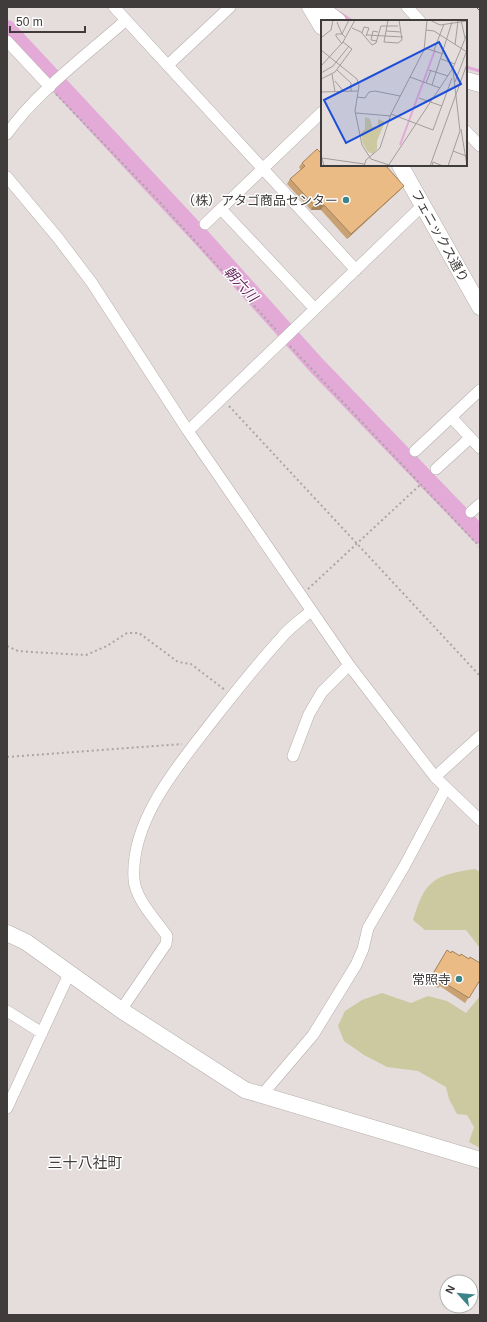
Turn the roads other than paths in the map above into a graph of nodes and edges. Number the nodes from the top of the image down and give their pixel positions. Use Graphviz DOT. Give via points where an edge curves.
graph roads {
  1 [pos="114,7"];
  2 [pos="230,7"];
  3 [pos="310,7"];
  4 [pos="320,7"];
  5 [pos="407,7"];
  6 [pos="126,20"];
  7 [pos="337,20"];
  8 [pos="419,20"];
  9 [pos="321,26"];
  10 [pos="7,41"];
  11 [pos="168,65"];
  12 [pos="467,80"];
  13 [pos="54,84"];
  14 [pos="480,84"];
  15 [pos="321,113"];
  16 [pos="467,132"];
  17 [pos="7,134"];
  18 [pos="480,146"];
  19 [pos="401,166"];
  20 [pos="263,169"];
  21 [pos="7,176"];
  22 [pos="423,205"];
  23 [pos="220,209"];
  24 [pos="205,224"];
  25 [pos="356,270"];
  26 [pos="480,306"];
  27 [pos="315,309"];
  28 [pos="480,390"];
  29 [pos="451,417"];
  30 [pos="188,431"];
  31 [pos="470,438"];
  32 [pos="480,448"];
  33 [pos="414,451"];
  34 [pos="436,469"];
  35 [pos="480,504"];
  36 [pos="471,512"];
  37 [pos="311,611"];
  38 [pos="349,665"];
  39 [pos="480,736"];
  40 [pos="293,756"];
  41 [pos="435,778"];
  42 [pos="446,788"];
  43 [pos="480,820"];
  44 [pos="7,933"];
  45 [pos="69,974"];
  46 [pos="121,1010"];
  47 [pos="7,1011"];
  48 [pos="42,1033"];
  49 [pos="261,1096"];
  50 [pos="8,1104"];
  51 [pos="480,1160"];
  1 -- 6 [label="street"];
  2 -- 11 [label="street"];
  3 -- 9 [label="street"];
  4 -- 7 [label="street"];
  5 -- 8 [label="street"];
  6 -- 11 [label="street"];
  6 -- 13 [label="street"];
  10 -- 13 [label="street"];
  11 -- 20 [label="street"];
  12 -- 14 [label="street"];
  13 -- 17 [label="street"];
  15 -- 20 [label="street"];
  16 -- 18 [label="street"];
  19 -- 22 [label="street, フェニックス通り"];
  20 -- 23 [label="street"];
  20 -- 25 [label="street"];
  21 -- 30 [label="street" via="92,283"];
  22 -- 25 [label="street"];
  22 -- 26 [label="street, フェニックス通り"];
  23 -- 24 [label="street"];
  23 -- 27 [label="street"];
  25 -- 27 [label="street"];
  27 -- 30 [label="street"];
  28 -- 29 [label="street"];
  29 -- 31 [label="street"];
  29 -- 33 [label="street"];
  30 -- 37 [label="street"];
  31 -- 32 [label="street"];
  31 -- 34 [label="street"];
  35 -- 36 [label="street"];
  37 -- 38 [label="street"];
  37 -- 46 [label="street" via="282,636 232,695 164,786 149,814 134,855 134,880 138,893 167,936 166,944"];
  38 -- 40 [label="street" via="322,692 309,714"];
  38 -- 41 [label="street"];
  39 -- 41 [label="street"];
  41 -- 42 [label="street"];
  42 -- 43 [label="street"];
  42 -- 49 [label="street" via="368,928 356,964 313,1035"];
  44 -- 45 [label="street" via="26,942"];
  45 -- 46 [label="street"];
  45 -- 48 [label="street"];
  46 -- 49 [label="street" via="237,1086"];
  47 -- 48 [label="street"];
  48 -- 50 [label="street"];
  49 -- 51 [label="street"];
}
